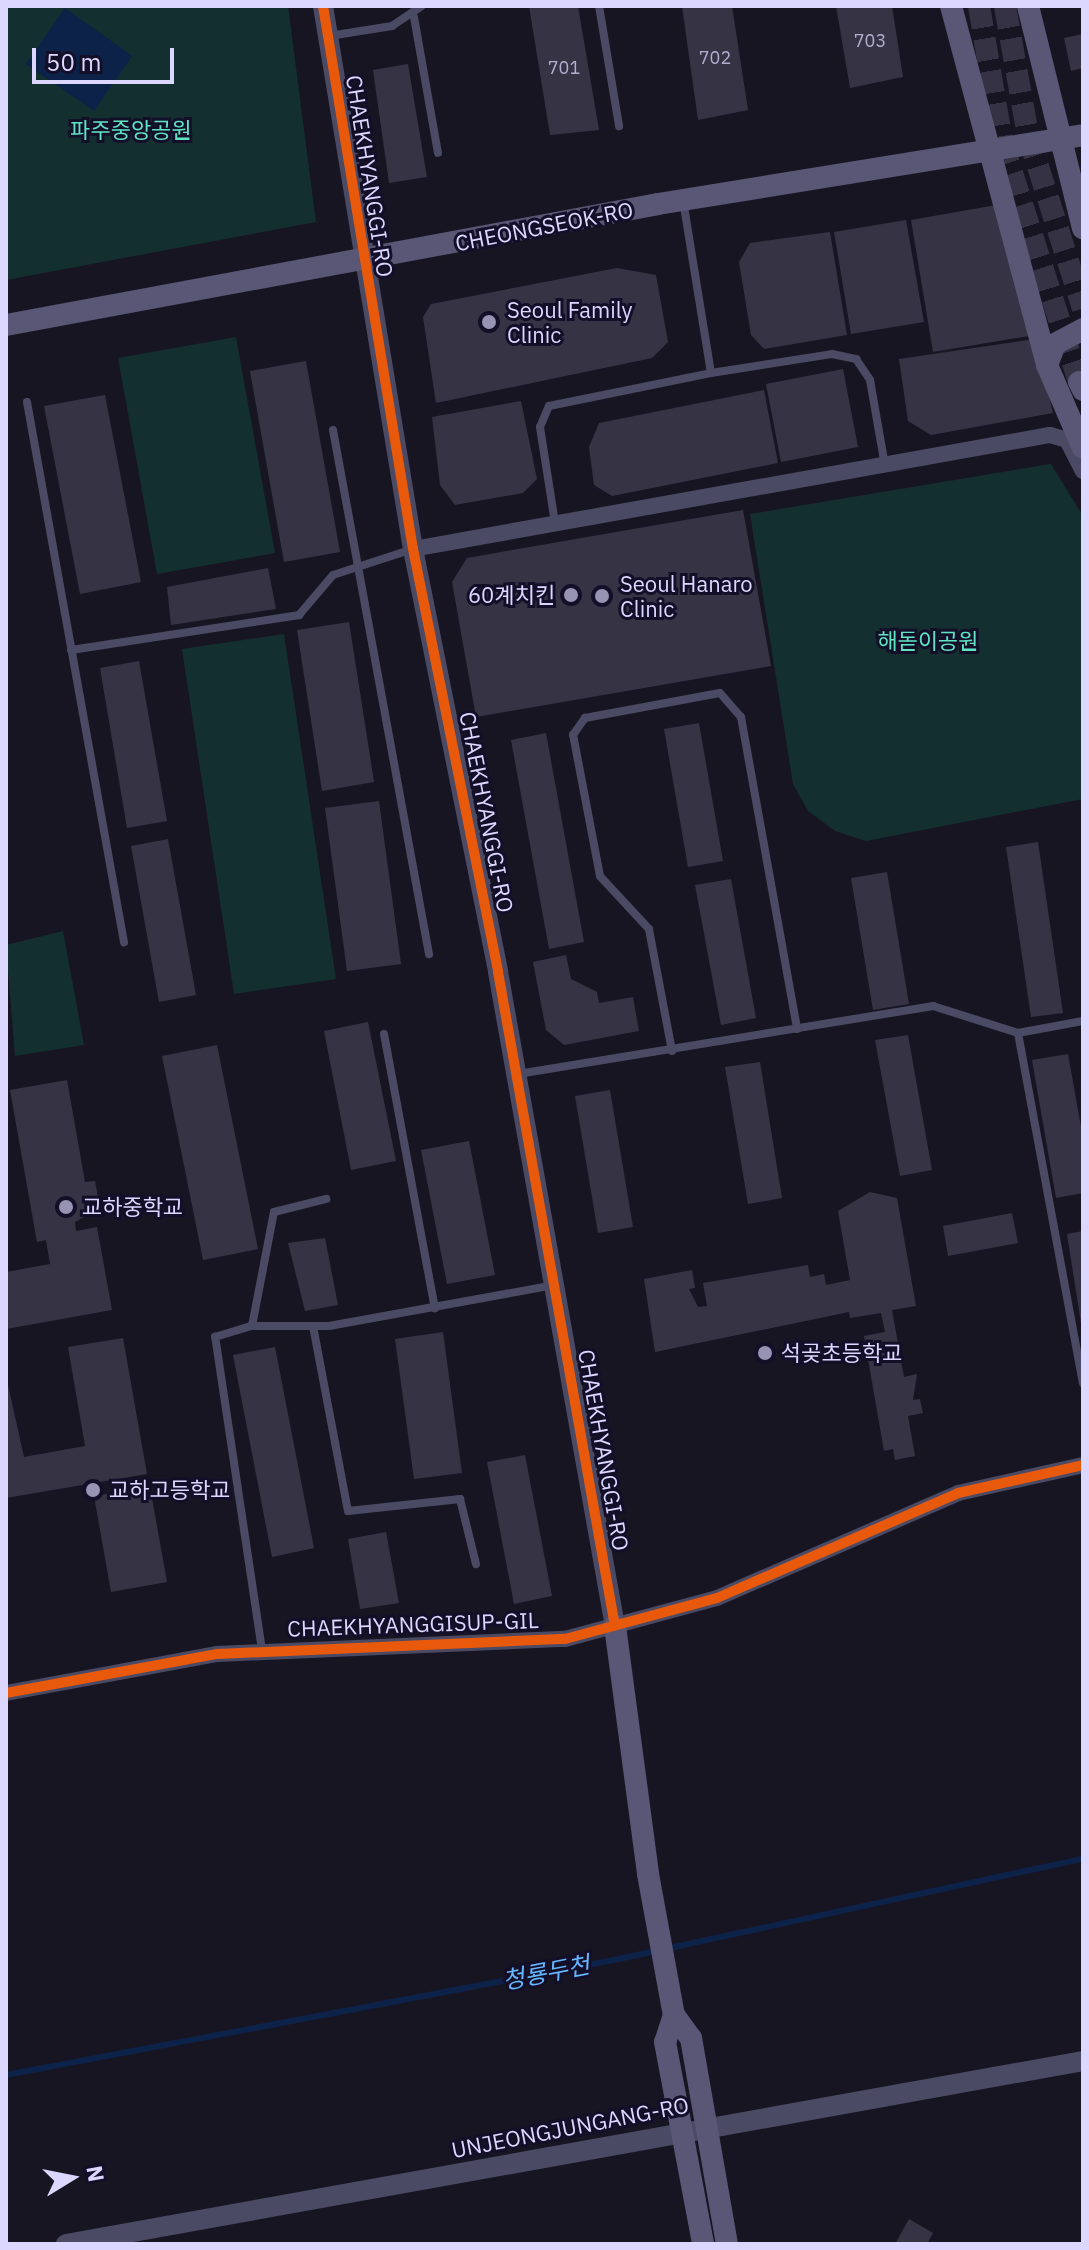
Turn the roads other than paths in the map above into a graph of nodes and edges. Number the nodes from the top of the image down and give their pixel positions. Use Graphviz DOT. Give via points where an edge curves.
graph roads {
  1 [pos="323,6"];
  2 [pos="422,6"];
  3 [pos="599,6"];
  4 [pos="951,6"];
  5 [pos="1028,6"];
  6 [pos="414,17"];
  7 [pos="328,37"];
  8 [pos="619,126"];
  9 [pos="1083,135"];
  10 [pos="1055,139"];
  11 [pos="984,149"];
  12 [pos="438,153"];
  13 [pos="682,200"];
  14 [pos="1083,228"];
  15 [pos="362,261"];
  16 [pos="6,325"];
  17 [pos="1083,329"];
  18 [pos="1047,365"];
  19 [pos="711,373"];
  20 [pos="27,402"];
  21 [pos="333,430"];
  22 [pos="1083,448"];
  23 [pos="884,460"];
  24 [pos="1083,471"];
  25 [pos="555,523"];
  26 [pos="413,549"];
  27 [pos="357,562"];
  28 [pos="71,650"];
  29 [pos="124,942"];
  30 [pos="429,954"];
  31 [pos="1083,1021"];
  32 [pos="797,1029"];
  33 [pos="1018,1033"];
  34 [pos="384,1034"];
  35 [pos="672,1051"];
  36 [pos="517,1074"];
  37 [pos="326,1199"];
  38 [pos="555,1285"];
  39 [pos="435,1308"];
  40 [pos="252,1326"];
  41 [pos="313,1326"];
  42 [pos="1083,1383"];
  43 [pos="1083,1465"];
  44 [pos="476,1564"];
  45 [pos="615,1626"];
  46 [pos="262,1650"];
  47 [pos="6,1693"];
  48 [pos="674,2015"];
  49 [pos="1083,2061"];
  50 [pos="706,2127"];
  51 [pos="682,2131"];
  52 [pos="66,2244"];
  53 [pos="703,2244"];
  54 [pos="727,2244"];
  1 -- 7 [label="street, CHAEKHYANGGI-RO"];
  2 -- 6 [label="lane"];
  3 -- 8 [label="lane"];
  4 -- 11 [label="main road"];
  5 -- 10 [label="main road"];
  6 -- 7 [label="lane"];
  6 -- 12 [label="lane"];
  7 -- 15 [label="street, CHAEKHYANGGI-RO"];
  9 -- 10 [label="main road, CHEONGSEOK-RO"];
  10 -- 11 [label="main road, CHEONGSEOK-RO"];
  10 -- 14 [label="main road"];
  11 -- 13 [label="main road, CHEONGSEOK-RO"];
  11 -- 18 [label="main road"];
  13 -- 15 [label="main road, CHEONGSEOK-RO"];
  13 -- 19 [label="lane"];
  15 -- 16 [label="main road, CHEONGSEOK-RO"];
  15 -- 26 [label="street, CHAEKHYANGGI-RO"];
  17 -- 18 [label="main road" via="1055,344"];
  18 -- 22 [label="main road"];
  19 -- 23 [label="lane" via="832,354 856,359 870,380"];
  19 -- 25 [label="lane" via="549,406 540,427"];
  20 -- 28 [label="lane"];
  21 -- 27 [label="lane"];
  23 -- 24 [label="street" via="1050,435 1067,440"];
  23 -- 25 [label="street"];
  25 -- 26 [label="street"];
  26 -- 27 [label="lane"];
  26 -- 36 [label="street, CHAEKHYANGGI-RO"];
  27 -- 28 [label="lane" via="333,575 299,615"];
  27 -- 30 [label="lane"];
  28 -- 29 [label="lane"];
  31 -- 33 [label="lane"];
  32 -- 33 [label="lane" via="933,1006"];
  32 -- 35 [label="lane"];
  32 -- 35 [label="lane" via="741,717 720,693 585,718 573,735 600,876 649,929"];
  33 -- 42 [label="lane"];
  34 -- 39 [label="lane"];
  35 -- 36 [label="lane"];
  36 -- 38 [label="street, CHAEKHYANGGI-RO"];
  37 -- 40 [label="lane" via="274,1212"];
  38 -- 39 [label="lane"];
  38 -- 45 [label="street, CHAEKHYANGGI-RO"];
  39 -- 41 [label="lane"];
  40 -- 41 [label="lane"];
  40 -- 46 [label="lane" via="215,1337 213,1355"];
  41 -- 44 [label="lane" via="348,1511 460,1499"];
  43 -- 45 [label="street, CHAEKHYANGGISUP-GIL" via="958,1493 717,1598"];
  45 -- 46 [label="street, CHAEKHYANGGISUP-GIL" via="565,1639"];
  45 -- 48 [label="main road, CHAEKHYANGGI-RO" via="648,1874"];
  46 -- 47 [label="street, CHAEKHYANGGISUP-GIL"];
  48 -- 50 [label="main road, CHAEKHYANGGI-RO" via="691,2038"];
  48 -- 51 [label="main road, CHAEKHYANGGI-RO" via="665,2042"];
  49 -- 50 [label="street, UNJEONGJUNGANG-RO"];
  50 -- 51 [label="street, UNJEONGJUNGANG-RO"];
  50 -- 54 [label="main road, CHAEKHYANGGI-RO"];
  51 -- 52 [label="street, UNJEONGJUNGANG-RO"];
  51 -- 53 [label="main road, CHAEKHYANGGI-RO"];
}
